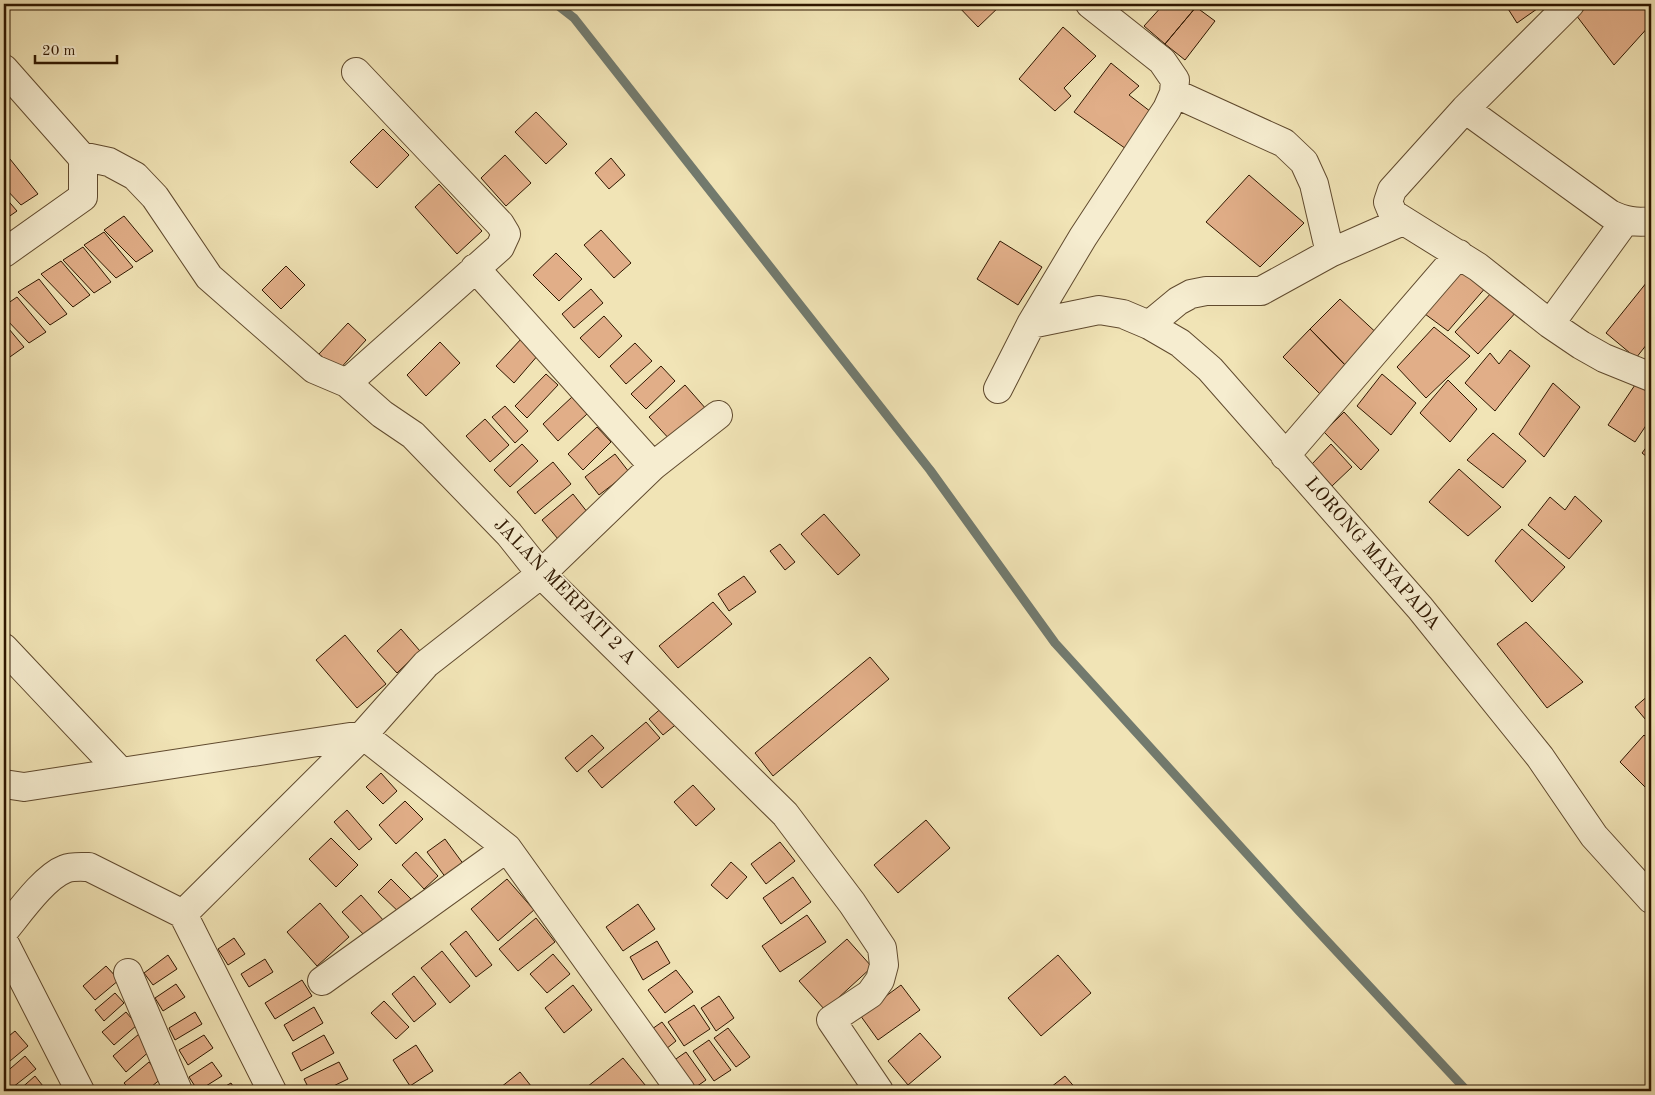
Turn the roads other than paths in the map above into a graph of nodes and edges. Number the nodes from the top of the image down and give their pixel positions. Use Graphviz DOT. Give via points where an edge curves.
graph roads {
  1 [pos="1090,4"];
  2 [pos="1570,4"];
  3 [pos="4,69"];
  4 [pos="356,72"];
  5 [pos="1174,93"];
  6 [pos="1465,109"];
  7 [pos="81,156"];
  8 [pos="1403,221"];
  9 [pos="1638,221"];
  10 [pos="4,253"];
  11 [pos="1330,253"];
  12 [pos="1458,254"];
  13 [pos="475,268"];
  14 [pos="1031,324"];
  15 [pos="1550,324"];
  16 [pos="1149,325"];
  17 [pos="1651,377"];
  18 [pos="347,383"];
  19 [pos="998,389"];
  20 [pos="718,414"];
  21 [pos="1285,456"];
  22 [pos="653,466"];
  23 [pos="541,574"];
  24 [pos="4,648"];
  25 [pos="363,735"];
  26 [pos="122,772"];
  27 [pos="4,784"];
  28 [pos="507,848"];
  29 [pos="1649,892"];
  30 [pos="183,914"];
  31 [pos="4,931"];
  32 [pos="4,942"];
  33 [pos="128,973"];
  34 [pos="322,981"];
  35 [pos="80,1091"];
  36 [pos="178,1091"];
  37 [pos="272,1091"];
  38 [pos="681,1091"];
  39 [pos="879,1091"];
  1 -- 5 [label="street" via="1162,61 1175,80"];
  2 -- 6 [label="street"];
  3 -- 7 [label="street"];
  4 -- 13 [label="street" via="500,224 506,234 500,246"];
  5 -- 11 [label="street" via="1284,143 1304,162 1314,184"];
  5 -- 14 [label="street" via="1167,110 1083,237"];
  6 -- 8 [label="street" via="1389,195 1390,209"];
  6 -- 9 [label="street" via="1610,214"];
  7 -- 10 [label="street" via="84,196"];
  7 -- 18 [label="street, JALAN MERPATI 2 A" via="109,162 135,176 155,197 209,277 314,369"];
  8 -- 11 [label="street"];
  8 -- 12 [label="street"];
  9 -- 15 [label="street"];
  11 -- 16 [label="street" via="1261,291 1191,294"];
  12 -- 15 [label="street"];
  12 -- 21 [label="street"];
  13 -- 18 [label="street"];
  13 -- 22 [label="street"];
  14 -- 16 [label="street, LORONG MAYAPADA" via="1099,310 1123,314"];
  14 -- 19 [label="street"];
  15 -- 17 [label="street" via="1604,358"];
  16 -- 21 [label="street, LORONG MAYAPADA" via="1180,343 1210,369"];
  18 -- 23 [label="street, JALAN MERPATI 2 A" via="412,435 509,534"];
  20 -- 22 [label="street"];
  21 -- 29 [label="street, LORONG MAYAPADA" via="1420,608 1540,758 1594,836"];
  22 -- 23 [label="street"];
  23 -- 25 [label="street" via="426,664"];
  23 -- 39 [label="street, JALAN MERPATI 2 A" via="786,814 877,940 882,948 884,965 880,980 870,994 831,1020"];
  24 -- 26 [label="street"];
  25 -- 26 [label="street"];
  25 -- 28 [label="street"];
  25 -- 30 [label="street"];
  26 -- 27 [label="street" via="24,786"];
  28 -- 34 [label="street"];
  28 -- 38 [label="street"];
  30 -- 31 [label="street" via="89,867 66,868 41,888"];
  30 -- 37 [label="street"];
  32 -- 35 [label="street"];
  33 -- 36 [label="street"];
}
